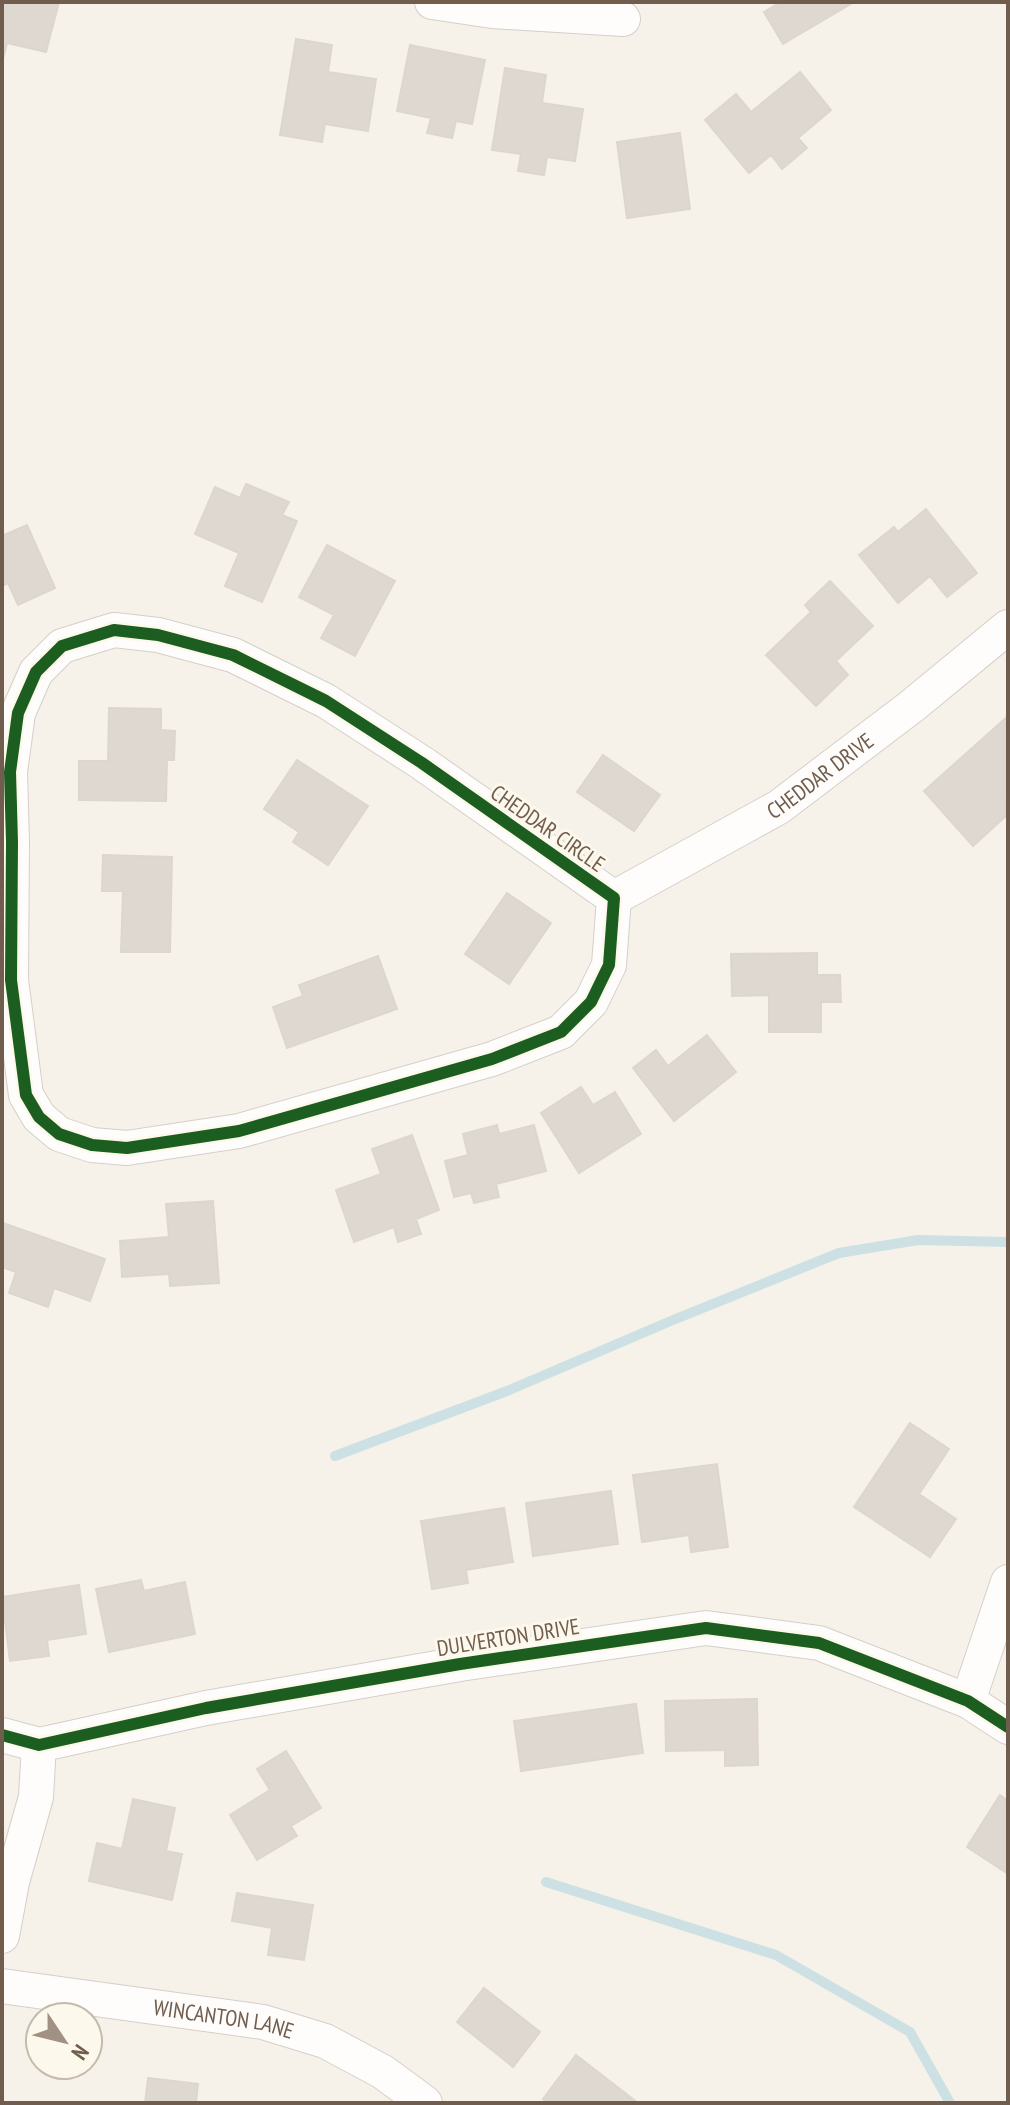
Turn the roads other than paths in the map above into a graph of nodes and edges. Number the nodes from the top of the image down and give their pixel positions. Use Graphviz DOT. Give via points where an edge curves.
graph roads {
  1 [pos="432,2"];
  2 [pos="623,19"];
  3 [pos="1008,627"];
  4 [pos="614,898"];
  5 [pos="7,980"];
  6 [pos="1008,1582"];
  7 [pos="968,1701"];
  8 [pos="1008,1727"];
  9 [pos="2,1735"];
  10 [pos="39,1745"];
  11 [pos="2,1936"];
  12 [pos="2,1986"];
  13 [pos="425,2103"];
  1 -- 2 [label="street"];
  3 -- 4 [label="street, CHEDDAR DRIVE" via="779,807"];
  4 -- 5 [label="street, CHEDDAR CIRCLE" via="609,965 591,1002 561,1032 492,1059 239,1131 127,1148 92,1145 59,1134 39,1117 26,1095"];
  4 -- 5 [label="street, CHEDDAR CIRCLE" via="326,701 233,655 158,635 114,630 62,646 36,672 18,713 10,772"];
  6 -- 7 [label="street"];
  7 -- 8 [label="street, DULVERTON DRIVE"];
  7 -- 10 [label="street, DULVERTON DRIVE" via="819,1643 706,1628 206,1708"];
  9 -- 10 [label="street, DULVERTON DRIVE"];
  10 -- 11 [label="street" via="36,1797"];
  12 -- 13 [label="street, WINCANTON LANE" via="263,2022 325,2041 383,2072"];
}
